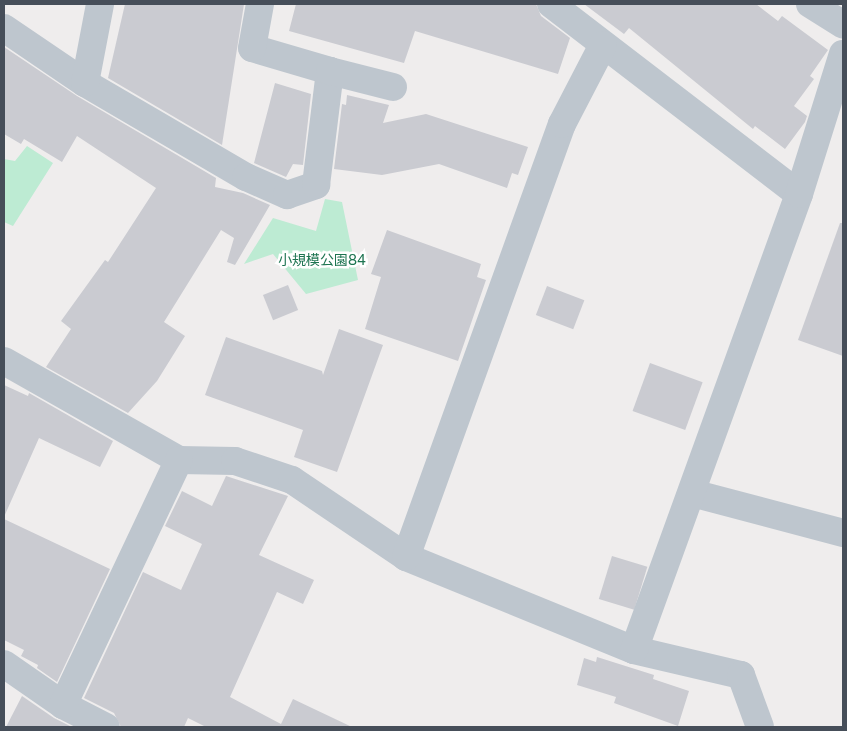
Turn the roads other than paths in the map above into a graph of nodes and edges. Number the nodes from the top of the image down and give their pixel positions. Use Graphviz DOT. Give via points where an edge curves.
graph roads {
  1 [pos="100,4"];
  2 [pos="260,4"];
  3 [pos="551,4"];
  4 [pos="810,4"];
  5 [pos="843,24"];
  6 [pos="4,28"];
  7 [pos="602,45"];
  8 [pos="843,54"];
  9 [pos="330,71"];
  10 [pos="85,83"];
  11 [pos="393,87"];
  12 [pos="799,194"];
  13 [pos="4,362"];
  14 [pos="179,460"];
  15 [pos="692,494"];
  16 [pos="843,533"];
  17 [pos="406,557"];
  18 [pos="634,650"];
  19 [pos="4,664"];
  20 [pos="63,705"];
  21 [pos="106,727"];
  22 [pos="760,727"];
  1 -- 10 [label="street"];
  2 -- 9 [label="street" via="252,48"];
  3 -- 7 [label="street"];
  4 -- 5 [label="street"];
  6 -- 10 [label="street"];
  7 -- 12 [label="street"];
  7 -- 17 [label="street" via="562,124"];
  8 -- 12 [label="street"];
  9 -- 10 [label="street" via="316,185 287,195 246,177"];
  9 -- 11 [label="street"];
  12 -- 15 [label="street"];
  13 -- 14 [label="street"];
  14 -- 17 [label="street" via="235,461 292,480"];
  14 -- 20 [label="street"];
  15 -- 16 [label="street"];
  15 -- 18 [label="street"];
  17 -- 18 [label="street"];
  18 -- 22 [label="street" via="741,675"];
  19 -- 20 [label="street"];
  20 -- 21 [label="street"];
}
